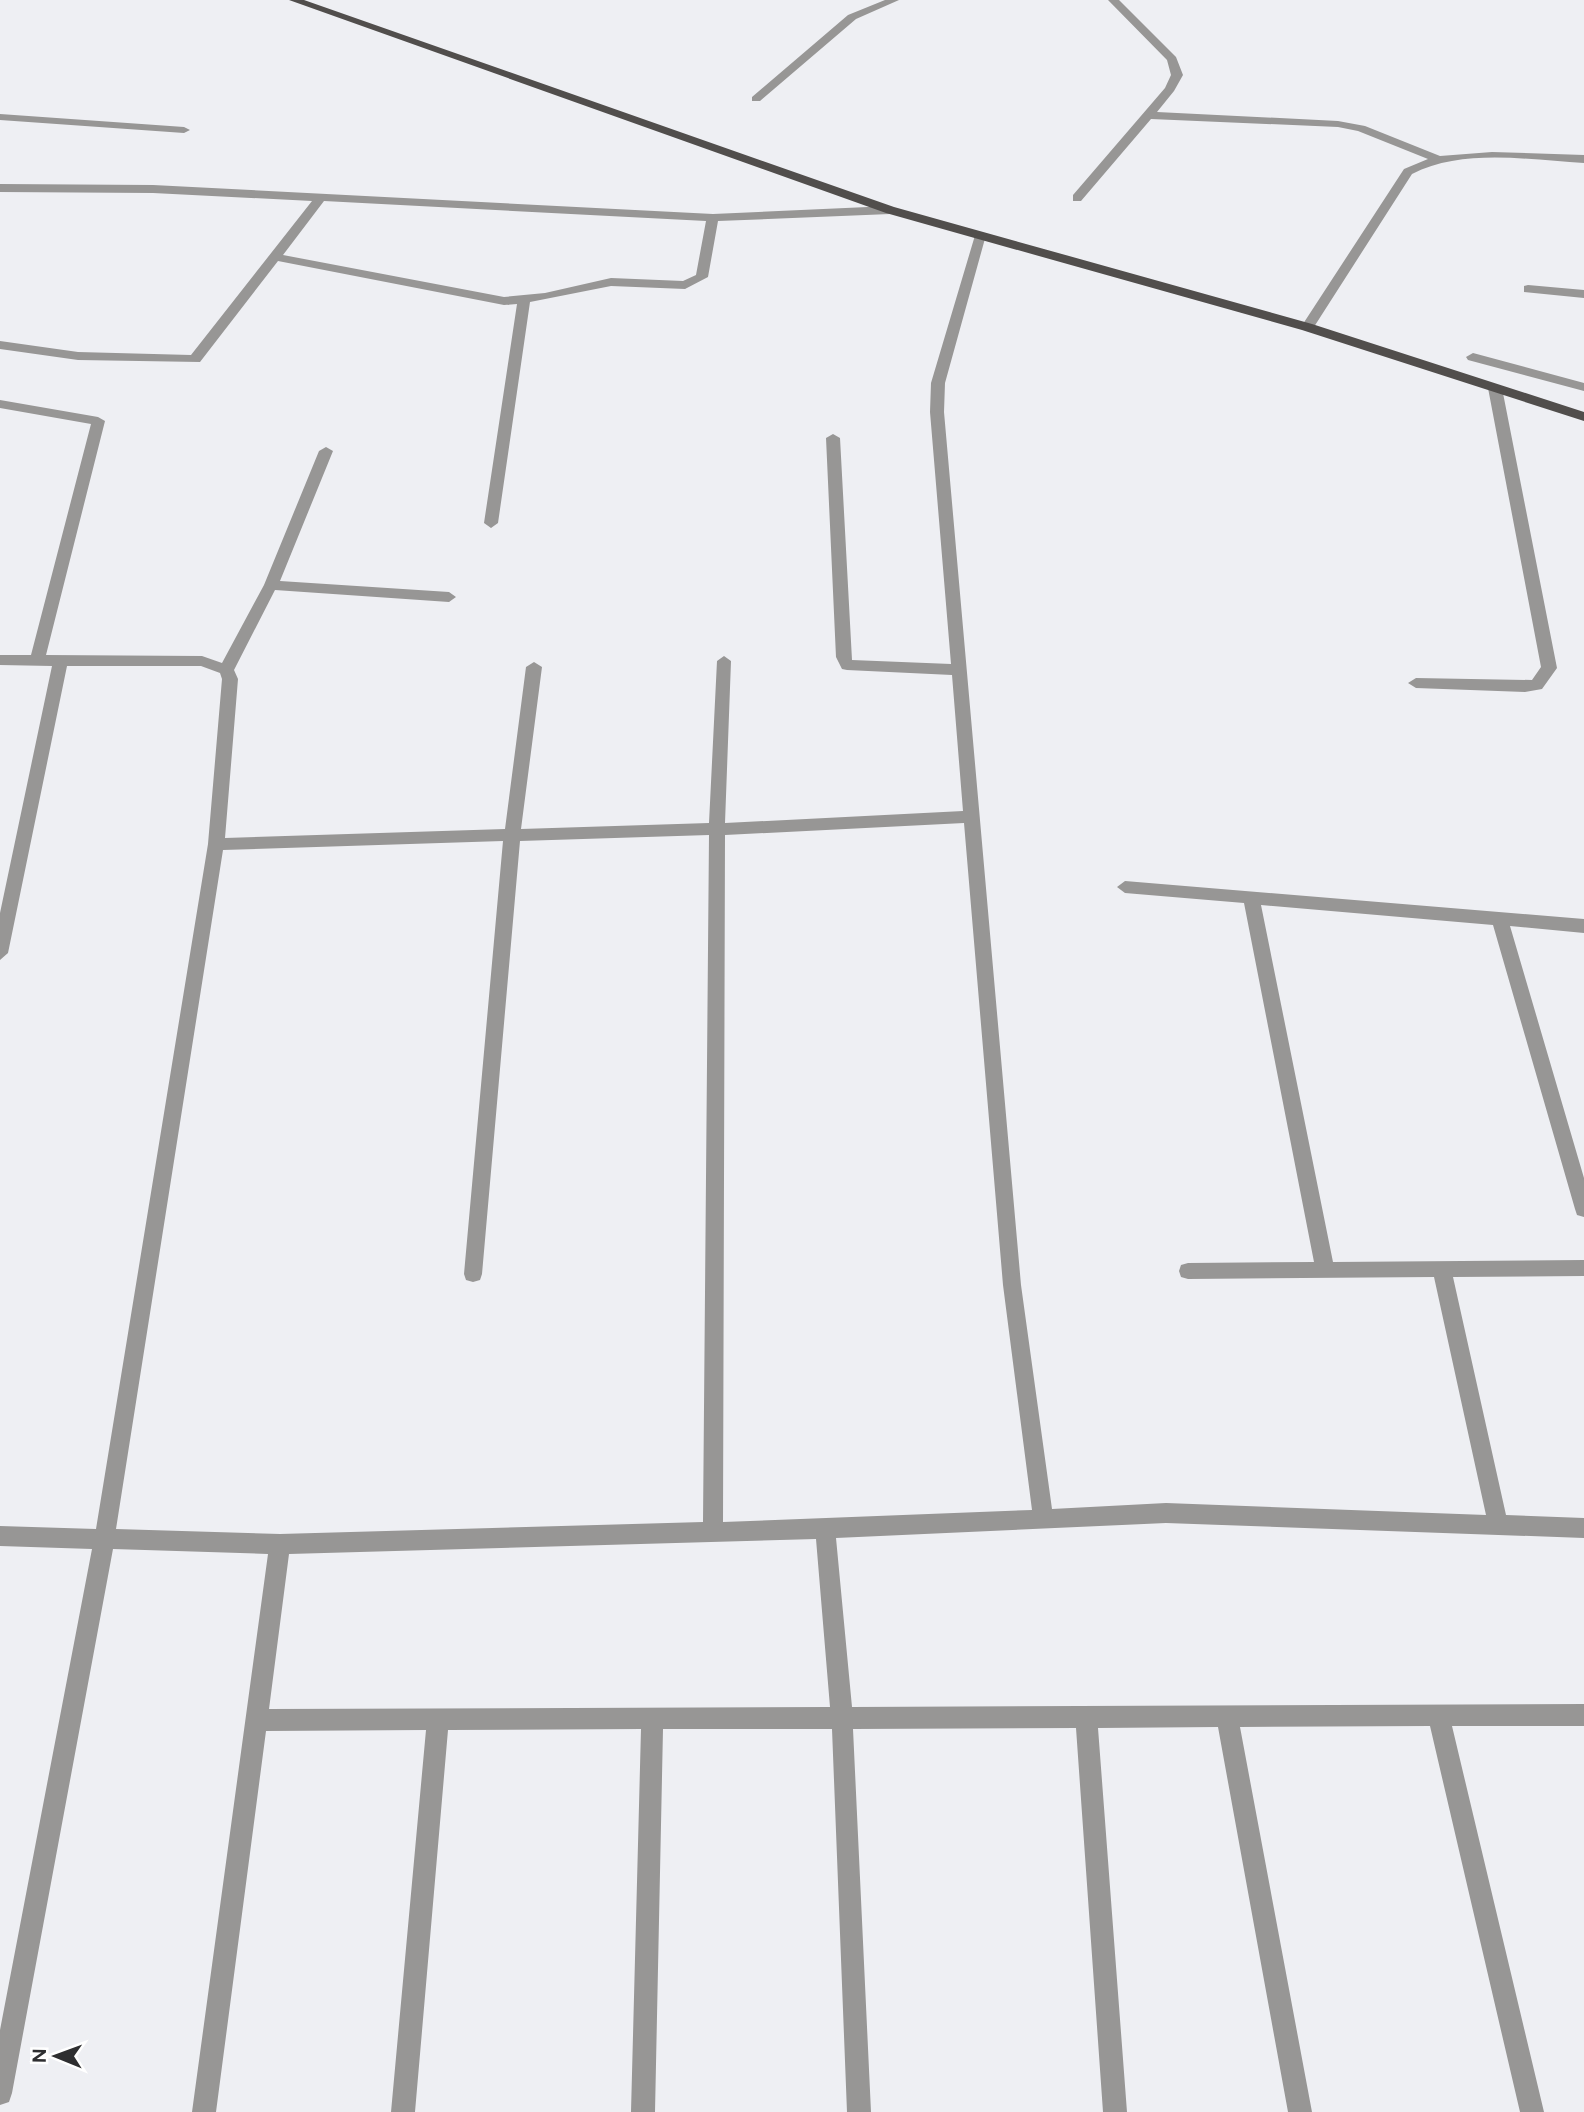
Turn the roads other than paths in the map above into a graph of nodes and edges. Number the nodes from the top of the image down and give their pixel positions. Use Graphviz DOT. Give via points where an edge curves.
graph roads {
  1 [pos="294,0"];
  2 [pos="894,0"];
  3 [pos="1113,0"];
  4 [pos="756,99"];
  5 [pos="1148,115"];
  6 [pos="0,117"];
  7 [pos="184,130"];
  8 [pos="1435,158"];
  9 [pos="1584,159"];
  10 [pos="0,188"];
  11 [pos="320,198"];
  12 [pos="1077,198"];
  13 [pos="890,210"];
  14 [pos="713,219"];
  15 [pos="980,235"];
  16 [pos="276,257"];
  17 [pos="1528,289"];
  18 [pos="1584,293"];
  19 [pos="524,300"];
  20 [pos="1307,327"];
  21 [pos="0,345"];
  22 [pos="1473,357"];
  23 [pos="1584,387"];
  24 [pos="1495,388"];
  25 [pos="0,404"];
  26 [pos="1584,417"];
  27 [pos="833,438"];
  28 [pos="326,451"];
  29 [pos="491,523"];
  30 [pos="271,585"];
  31 [pos="449,597"];
  32 [pos="61,659"];
  33 [pos="0,660"];
  34 [pos="37,660"];
  35 [pos="724,661"];
  36 [pos="534,667"];
  37 [pos="226,670"];
  38 [pos="959,670"];
  39 [pos="1416,683"];
  40 [pos="971,817"];
  41 [pos="717,829"];
  42 [pos="512,835"];
  43 [pos="216,844"];
  44 [pos="1125,887"];
  45 [pos="1251,897"];
  46 [pos="1499,918"];
  47 [pos="3,925"];
  48 [pos="1584,926"];
  49 [pos="0,953"];
  50 [pos="1584,1209"];
  51 [pos="1584,1268"];
  52 [pos="1442,1269"];
  53 [pos="1325,1270"];
  54 [pos="1188,1271"];
  55 [pos="473,1274"];
  56 [pos="1043,1518"];
  57 [pos="1498,1525"];
  58 [pos="1584,1528"];
  59 [pos="825,1529"];
  60 [pos="713,1531"];
  61 [pos="0,1536"];
  62 [pos="105,1537"];
  63 [pos="280,1544"];
  64 [pos="1438,1715"];
  65 [pos="1584,1715"];
  66 [pos="1227,1716"];
  67 [pos="1086,1717"];
  68 [pos="652,1718"];
  69 [pos="842,1718"];
  70 [pos="438,1719"];
  71 [pos="256,1720"];
  72 [pos="0,2093"];
  73 [pos="204,2112"];
  74 [pos="403,2112"];
  75 [pos="643,2112"];
  76 [pos="859,2112"];
  77 [pos="1115,2112"];
  78 [pos="1300,2112"];
  79 [pos="1532,2112"];
  1 -- 13 [label="main road"];
  2 -- 4 [label="street" via="852,17"];
  3 -- 5 [label="street" via="1175,67 1177,75 1170,89"];
  5 -- 8 [label="street" via="1338,124 1361,128"];
  5 -- 12 [label="street"];
  6 -- 7 [label="street"];
  8 -- 9 [label="street"];
  8 -- 20 [label="street" via="1409,172"];
  10 -- 11 [label="street" via="153,189"];
  11 -- 14 [label="street"];
  11 -- 16 [label="street"];
  13 -- 14 [label="street"];
  13 -- 15 [label="main road"];
  14 -- 19 [label="street" via="702,277 695,283 611,282"];
  15 -- 20 [label="main road"];
  15 -- 38 [label="street" via="938,383 936,412"];
  16 -- 19 [label="street" via="503,301"];
  16 -- 21 [label="street" via="195,359 78,356"];
  17 -- 18 [label="street"];
  19 -- 29 [label="street"];
  20 -- 24 [label="main road"];
  22 -- 23 [label="street"];
  24 -- 26 [label="main road"];
  24 -- 39 [label="street" via="1549,668 1537,685 1525,687"];
  25 -- 34 [label="street" via="98,421"];
  27 -- 38 [label="street" via="847,665"];
  28 -- 30 [label="street"];
  30 -- 31 [label="street"];
  30 -- 37 [label="street"];
  32 -- 34 [label="street"];
  32 -- 37 [label="street" via="202,661"];
  32 -- 47 [label="street"];
  33 -- 34 [label="street"];
  35 -- 41 [label="street"];
  36 -- 42 [label="street"];
  37 -- 43 [label="street" via="230,680"];
  38 -- 40 [label="street"];
  40 -- 41 [label="street"];
  40 -- 56 [label="street" via="1012,1285"];
  41 -- 42 [label="street"];
  41 -- 60 [label="street"];
  42 -- 43 [label="street"];
  42 -- 55 [label="street"];
  43 -- 62 [label="street"];
  44 -- 45 [label="street"];
  45 -- 46 [label="street"];
  45 -- 53 [label="street"];
  46 -- 48 [label="street"];
  46 -- 50 [label="street"];
  47 -- 49 [label="street"];
  51 -- 52 [label="street"];
  52 -- 53 [label="street"];
  52 -- 57 [label="street"];
  53 -- 54 [label="street"];
  56 -- 57 [label="street" via="1166,1513"];
  56 -- 59 [label="street"];
  57 -- 58 [label="street"];
  59 -- 60 [label="street"];
  59 -- 69 [label="street"];
  60 -- 63 [label="street"];
  61 -- 62 [label="street"];
  62 -- 63 [label="street"];
  62 -- 72 [label="street"];
  63 -- 71 [label="street"];
  64 -- 65 [label="street"];
  64 -- 66 [label="street"];
  64 -- 79 [label="street"];
  66 -- 67 [label="street"];
  66 -- 78 [label="street"];
  67 -- 69 [label="street"];
  67 -- 77 [label="street"];
  68 -- 69 [label="street"];
  68 -- 70 [label="street"];
  68 -- 75 [label="street"];
  69 -- 76 [label="street"];
  70 -- 71 [label="street"];
  70 -- 74 [label="street"];
  71 -- 73 [label="street"];
}
